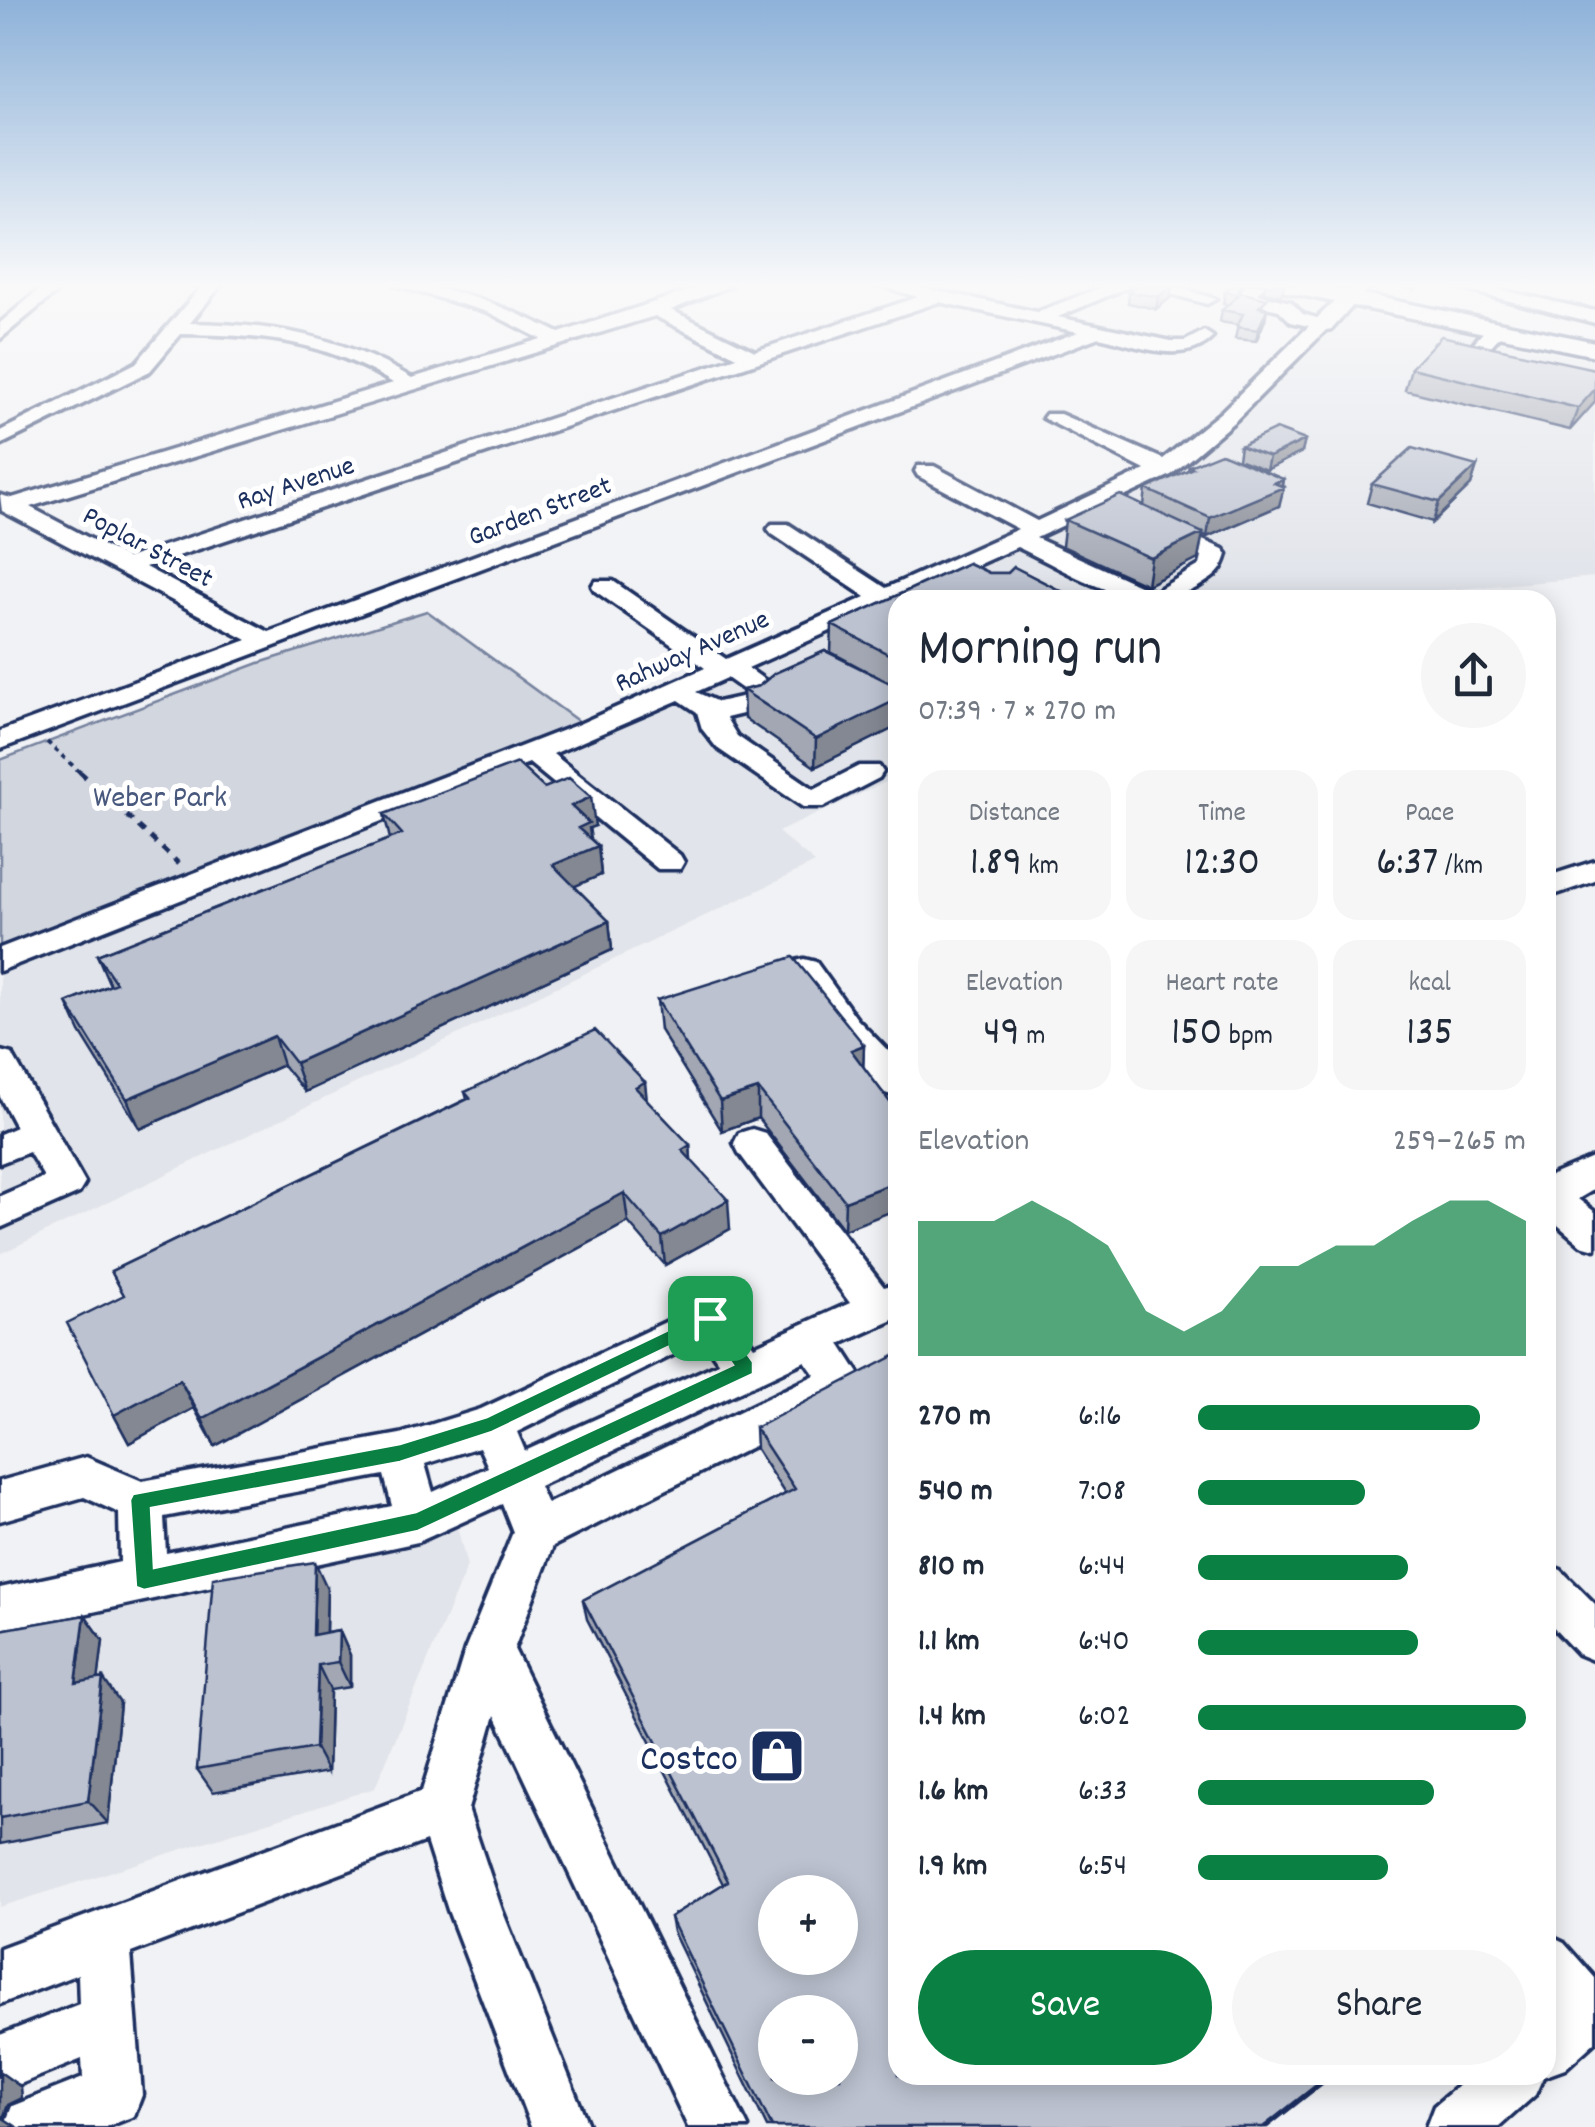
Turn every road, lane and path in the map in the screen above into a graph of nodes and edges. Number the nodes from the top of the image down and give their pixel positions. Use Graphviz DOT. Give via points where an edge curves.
graph roads {
  1 [pos="109,384"];
  2 [pos="674,384"];
  3 [pos="958,384"];
  4 [pos="1264,384"];
  5 [pos="410,385"];
  6 [pos="1053,418"];
  7 [pos="0,439"];
  8 [pos="1163,470"];
  9 [pos="926,471"];
  10 [pos="1102,502"];
  11 [pos="5,504"];
  12 [pos="780,530"];
  13 [pos="1028,535"];
  14 [pos="981,556"];
  15 [pos="1055,556"];
  16 [pos="125,566"];
  17 [pos="952,568"];
  18 [pos="981,584"];
  19 [pos="604,586"];
  20 [pos="914,590"];
  21 [pos="1132,590"];
  22 [pos="1173,590"];
  23 [pos="888,599"];
  24 [pos="888,604"];
  25 [pos="270,642"];
  26 [pos="784,644"];
  27 [pos="818,660"];
  28 [pos="727,669"];
  29 [pos="678,690"];
  30 [pos="719,712"];
  31 [pos="10,736"];
  32 [pos="534,752"];
  33 [pos="868,772"];
  34 [pos="670,862"];
  35 [pos="1595,871"];
  36 [pos="198,882"];
  37 [pos="1556,884"];
  38 [pos="0,960"];
  39 [pos="804,970"];
  40 [pos="0,1062"];
  41 [pos="888,1073"];
  42 [pos="37,1133"];
  43 [pos="752,1143"];
  44 [pos="0,1149"];
  45 [pos="1595,1171"];
  46 [pos="1556,1190"];
  47 [pos="1556,1202"];
  48 [pos="0,1213"];
  49 [pos="1595,1234"];
  50 [pos="887,1303"];
  51 [pos="812,1338"];
  52 [pos="746,1368"];
  53 [pos="492,1424"];
  54 [pos="400,1453"];
  55 [pos="514,1478"];
  56 [pos="0,1500"];
  57 [pos="140,1500"];
  58 [pos="418,1521"];
  59 [pos="536,1532"];
  60 [pos="144,1580"];
  61 [pos="1556,1597"];
  62 [pos="0,1610"];
  63 [pos="1595,1638"];
  64 [pos="490,1650"];
  65 [pos="442,1809"];
  66 [pos="103,1938"];
  67 [pos="1556,1975"];
  68 [pos="0,1976"];
  69 [pos="1591,2017"];
  70 [pos="108,2021"];
  71 [pos="1556,2041"];
  72 [pos="20,2055"];
  73 [pos="1503,2085"];
  74 [pos="112,2111"];
  75 [pos="33,2127"];
  76 [pos="560,2127"];
  77 [pos="719,2127"];
  78 [pos="1455,2127"];
  1 -- 7 [label="street"];
  2 -- 16 [label="street, Ray Avenue"];
  3 -- 25 [label="street, Garden Street"];
  4 -- 8 [label="street, Rahway Avenue"];
  5 -- 11 [label="street"];
  6 -- 8 [label="street"];
  8 -- 10 [label="street, Rahway Avenue"];
  9 -- 13 [label="street"];
  10 -- 13 [label="street, Rahway Avenue"];
  10 -- 22 [label="street" via="1214,554 1212,569"];
  11 -- 16 [label="street, Poplar Street"];
  12 -- 23 [label="street"];
  13 -- 14 [label="street, Rahway Avenue"];
  13 -- 15 [label="street"];
  14 -- 15 [label="street" via="1017,569"];
  14 -- 17 [label="street, Rahway Avenue"];
  15 -- 21 [label="street"];
  16 -- 25 [label="street, Poplar Street"];
  17 -- 18 [label="street"];
  17 -- 20 [label="street, Rahway Avenue"];
  19 -- 28 [label="street"];
  24 -- 26 [label="street, Rahway Avenue"];
  25 -- 31 [label="street, Garden Street"];
  26 -- 27 [label="street"];
  26 -- 28 [label="street, Rahway Avenue"];
  28 -- 29 [label="street, Rahway Avenue"];
  28 -- 30 [label="street" via="757,687 759,700"];
  29 -- 30 [label="street"];
  29 -- 32 [label="street, Rahway Avenue"];
  30 -- 33 [label="street" via="716,729 727,742 812,801"];
  31 -- 36 [label="path"];
  32 -- 34 [label="street"];
  32 -- 36 [label="street, Rahway Avenue"];
  35 -- 37 [label="street"];
  36 -- 38 [label="street, Rahway Avenue"];
  39 -- 41 [label="street"];
  40 -- 42 [label="street"];
  42 -- 44 [label="street"];
  42 -- 48 [label="street" via="66,1183"];
  43 -- 50 [label="street"];
  45 -- 46 [label="street"];
  47 -- 49 [label="street"];
  50 -- 51 [label="street"];
  51 -- 52 [label="street"];
  51 -- 59 [label="street" via="842,1381"];
  52 -- 53 [label="street" via="710,1318"];
  52 -- 55 [label="street"];
  53 -- 54 [label="street"];
  53 -- 55 [label="street"];
  54 -- 57 [label="street"];
  54 -- 58 [label="street"];
  55 -- 58 [label="street"];
  55 -- 59 [label="street"];
  56 -- 57 [label="street" via="86,1477"];
  57 -- 60 [label="street"];
  58 -- 60 [label="street"];
  59 -- 64 [label="street"];
  60 -- 62 [label="street"];
  61 -- 63 [label="street"];
  64 -- 65 [label="street"];
  64 -- 77 [label="street"];
  65 -- 66 [label="street"];
  65 -- 76 [label="street"];
  66 -- 68 [label="street"];
  66 -- 70 [label="street"];
  67 -- 69 [label="street"];
  69 -- 71 [label="street"];
  70 -- 72 [label="street"];
  70 -- 74 [label="street"];
  73 -- 78 [label="street"];
  74 -- 75 [label="street"];
}
